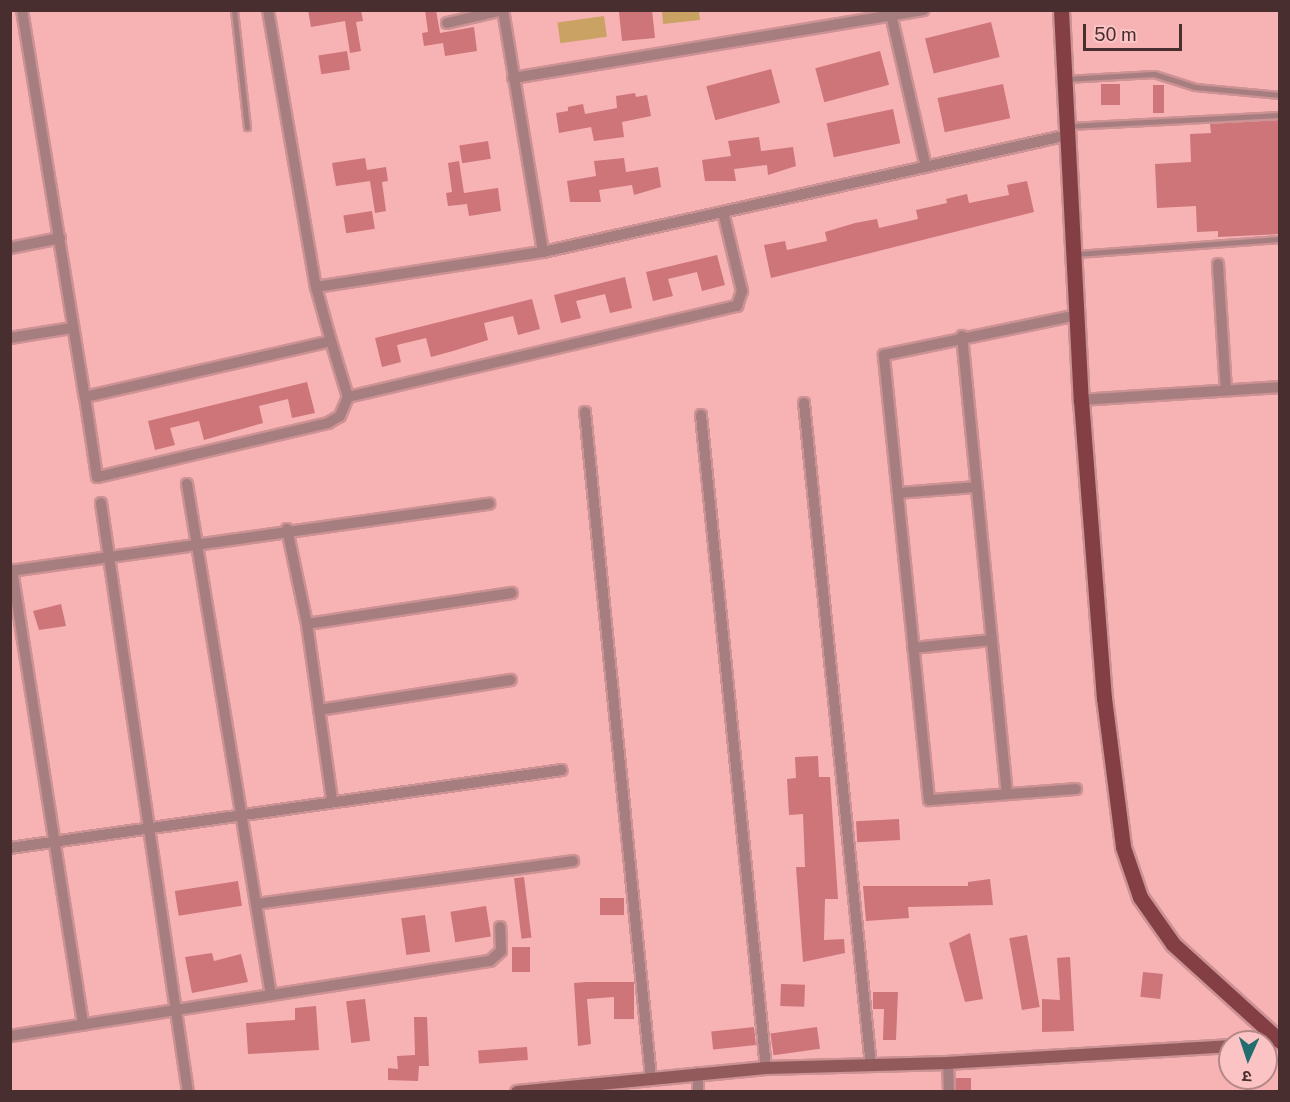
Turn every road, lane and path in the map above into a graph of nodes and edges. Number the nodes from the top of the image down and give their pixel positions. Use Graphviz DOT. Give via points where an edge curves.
graph roads {
  1 [pos="22,10"];
  2 [pos="234,10"];
  3 [pos="268,10"];
  4 [pos="503,10"];
  5 [pos="923,10"];
  6 [pos="1061,10"];
  7 [pos="891,15"];
  8 [pos="447,23"];
  9 [pos="513,78"];
  10 [pos="1065,79"];
  11 [pos="1280,95"];
  12 [pos="1280,115"];
  13 [pos="247,127"];
  14 [pos="1068,131"];
  15 [pos="926,167"];
  16 [pos="723,212"];
  17 [pos="60,238"];
  18 [pos="1280,239"];
  19 [pos="10,249"];
  20 [pos="543,252"];
  21 [pos="1076,254"];
  22 [pos="1218,264"];
  23 [pos="316,287"];
  24 [pos="1078,315"];
  25 [pos="72,328"];
  26 [pos="962,336"];
  27 [pos="10,338"];
  28 [pos="331,341"];
  29 [pos="1280,387"];
  30 [pos="1226,390"];
  31 [pos="86,397"];
  32 [pos="348,397"];
  33 [pos="1081,400"];
  34 [pos="804,403"];
  35 [pos="585,412"];
  36 [pos="701,415"];
  37 [pos="187,484"];
  38 [pos="976,487"];
  39 [pos="898,493"];
  40 [pos="101,503"];
  41 [pos="489,504"];
  42 [pos="287,529"];
  43 [pos="196,541"];
  44 [pos="108,555"];
  45 [pos="11,570"];
  46 [pos="512,593"];
  47 [pos="308,624"];
  48 [pos="992,640"];
  49 [pos="913,648"];
  50 [pos="512,680"];
  51 [pos="320,710"];
  52 [pos="562,770"];
  53 [pos="1076,789"];
  54 [pos="1007,793"];
  55 [pos="332,799"];
  56 [pos="241,814"];
  57 [pos="148,827"];
  58 [pos="54,841"];
  59 [pos="10,848"];
  60 [pos="573,861"];
  61 [pos="256,904"];
  62 [pos="500,927"];
  63 [pos="271,995"];
  64 [pos="176,1010"];
  65 [pos="83,1024"];
  66 [pos="1261,1030"];
  67 [pos="10,1036"];
  68 [pos="1218,1047"];
  69 [pos="948,1063"];
  70 [pos="872,1066"];
  71 [pos="766,1068"];
  72 [pos="698,1073"];
  73 [pos="651,1078"];
  74 [pos="622,1086"];
  75 [pos="536,1090"];
  76 [pos="188,1092"];
  77 [pos="517,1092"];
  78 [pos="698,1092"];
  79 [pos="949,1092"];
  1 -- 17 [label="street"];
  2 -- 13 [label="lane"];
  3 -- 23 [label="street"];
  4 -- 8 [label="street"];
  4 -- 9 [label="street"];
  5 -- 7 [label="street"];
  6 -- 10 [label="main road"];
  7 -- 9 [label="street"];
  7 -- 15 [label="street"];
  9 -- 20 [label="street"];
  10 -- 11 [label="lane" via="1154,74 1195,87"];
  10 -- 14 [label="main road"];
  12 -- 14 [label="lane"];
  14 -- 15 [label="street"];
  14 -- 21 [label="main road"];
  15 -- 16 [label="street"];
  16 -- 20 [label="street"];
  16 -- 32 [label="street" via="742,291 737,306"];
  17 -- 19 [label="street"];
  17 -- 25 [label="street"];
  18 -- 21 [label="lane"];
  20 -- 23 [label="street"];
  21 -- 24 [label="main road"];
  22 -- 30 [label="street"];
  23 -- 28 [label="street"];
  24 -- 26 [label="street"];
  24 -- 33 [label="main road"];
  25 -- 27 [label="street"];
  25 -- 31 [label="street"];
  26 -- 38 [label="street"];
  26 -- 39 [label="street" via="884,356"];
  28 -- 31 [label="street"];
  28 -- 32 [label="street"];
  29 -- 30 [label="street"];
  30 -- 33 [label="street"];
  31 -- 32 [label="street" via="97,477 328,423 340,416"];
  33 -- 66 [label="main road" via="1114,793 1133,881 1150,915 1180,953"];
  34 -- 70 [label="street"];
  35 -- 73 [label="street"];
  36 -- 71 [label="street"];
  37 -- 43 [label="street"];
  38 -- 39 [label="street"];
  38 -- 48 [label="street"];
  39 -- 49 [label="street"];
  40 -- 44 [label="street"];
  41 -- 42 [label="street"];
  42 -- 43 [label="street"];
  42 -- 47 [label="street"];
  43 -- 44 [label="street"];
  43 -- 56 [label="street"];
  44 -- 45 [label="street"];
  44 -- 57 [label="street"];
  45 -- 58 [label="street"];
  46 -- 47 [label="street"];
  47 -- 51 [label="street"];
  48 -- 49 [label="street"];
  48 -- 54 [label="street"];
  49 -- 54 [label="street" via="929,800"];
  50 -- 51 [label="street"];
  51 -- 55 [label="street"];
  52 -- 55 [label="street"];
  53 -- 54 [label="street"];
  55 -- 56 [label="street"];
  56 -- 57 [label="street"];
  56 -- 61 [label="street"];
  57 -- 58 [label="street"];
  57 -- 64 [label="street"];
  58 -- 59 [label="street"];
  58 -- 65 [label="street"];
  60 -- 61 [label="street"];
  61 -- 63 [label="street"];
  62 -- 63 [label="street" via="501,951 490,961"];
  63 -- 64 [label="street"];
  64 -- 65 [label="street"];
  64 -- 76 [label="street"];
  65 -- 67 [label="street"];
  68 -- 69 [label="main road"];
  69 -- 70 [label="main road"];
  69 -- 79 [label="street"];
  70 -- 71 [label="main road"];
  71 -- 72 [label="main road"];
  72 -- 73 [label="main road"];
  72 -- 78 [label="street"];
  73 -- 74 [label="main road"];
  74 -- 75 [label="main road"];
  75 -- 77 [label="main road"];
}
